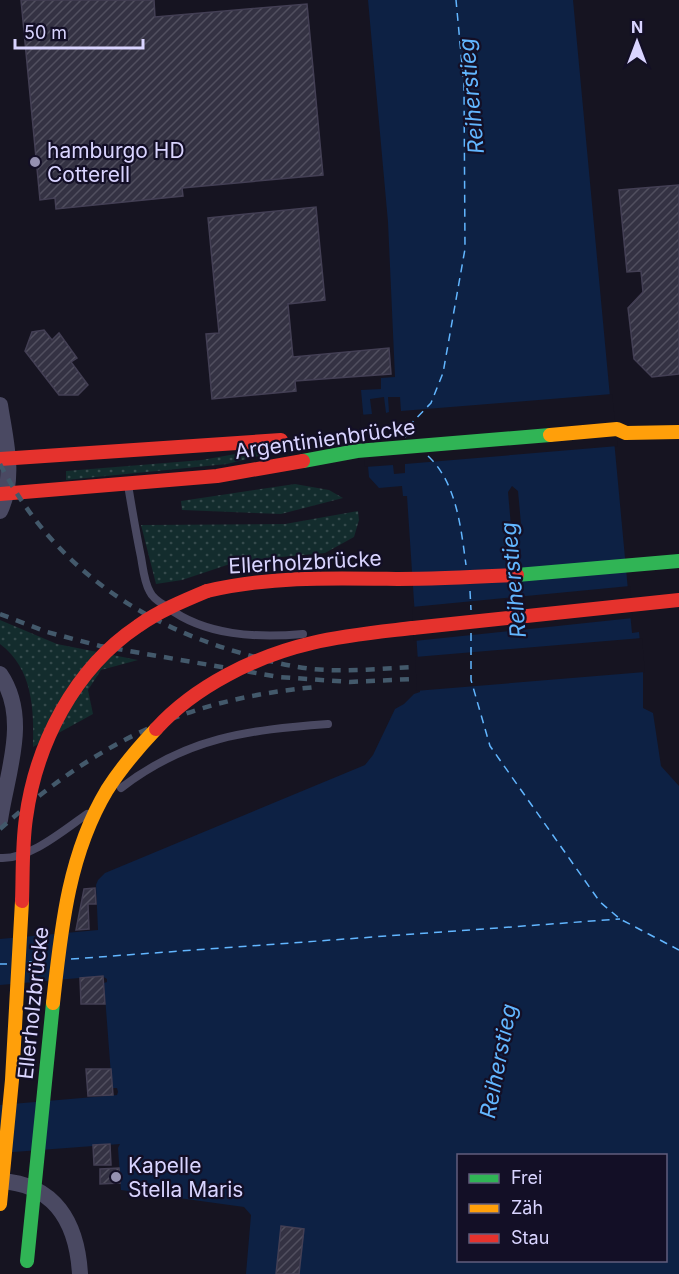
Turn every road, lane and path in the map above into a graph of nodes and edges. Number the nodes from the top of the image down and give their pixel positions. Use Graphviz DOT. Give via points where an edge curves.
graph roads {
  1 [pos="0,405"];
  2 [pos="679,432"];
  3 [pos="282,452"];
  4 [pos="3,462"];
  5 [pos="128,485"];
  6 [pos="2,494"];
  7 [pos="0,511"];
  8 [pos="679,561"];
  9 [pos="679,600"];
  10 [pos="363,630"];
  11 [pos="0,674"];
  12 [pos="328,724"];
  13 [pos="4,778"];
  14 [pos="1,801"];
  15 [pos="0,820"];
  16 [pos="0,858"];
  17 [pos="0,1181"];
  18 [pos="0,1204"];
  19 [pos="26,1267"];
  20 [pos="80,1274"];
  1 -- 4 [label="street"];
  2 -- 3 [label="main road, Argentinienbrücke" via="626,433 617,429 357,451"];
  3 -- 4 [label="main road, Argentinienbrücke"];
  3 -- 5 [label="main road, Argentinienbrücke" via="217,476"];
  4 -- 6 [label="street"];
  5 -- 6 [label="main road, Argentinienbrücke"];
  5 -- 10 [label="lane" via="150,594 176,614 206,627 275,637"];
  6 -- 7 [label="street"];
  8 -- 18 [label="main road, Ellerholzbrücke, bridge" via="516,576 258,581 207,591 170,605 109,650 68,698 43,747 32,784 26,819 12,1080"];
  9 -- 19 [label="main road, Ellerholzbrücke, bridge" via="358,634 310,643 225,675 178,708 143,741 106,792 73,871 59,948"];
  11 -- 13 [label="street" via="12,699 15,725"];
  12 -- 16 [label="lane" via="272,728 194,746 136,777 46,842 18,856"];
  13 -- 14 [label="street"];
  14 -- 15 [label="street"];
  17 -- 20 [label="street" via="39,1190 53,1201 70,1230"];
}
